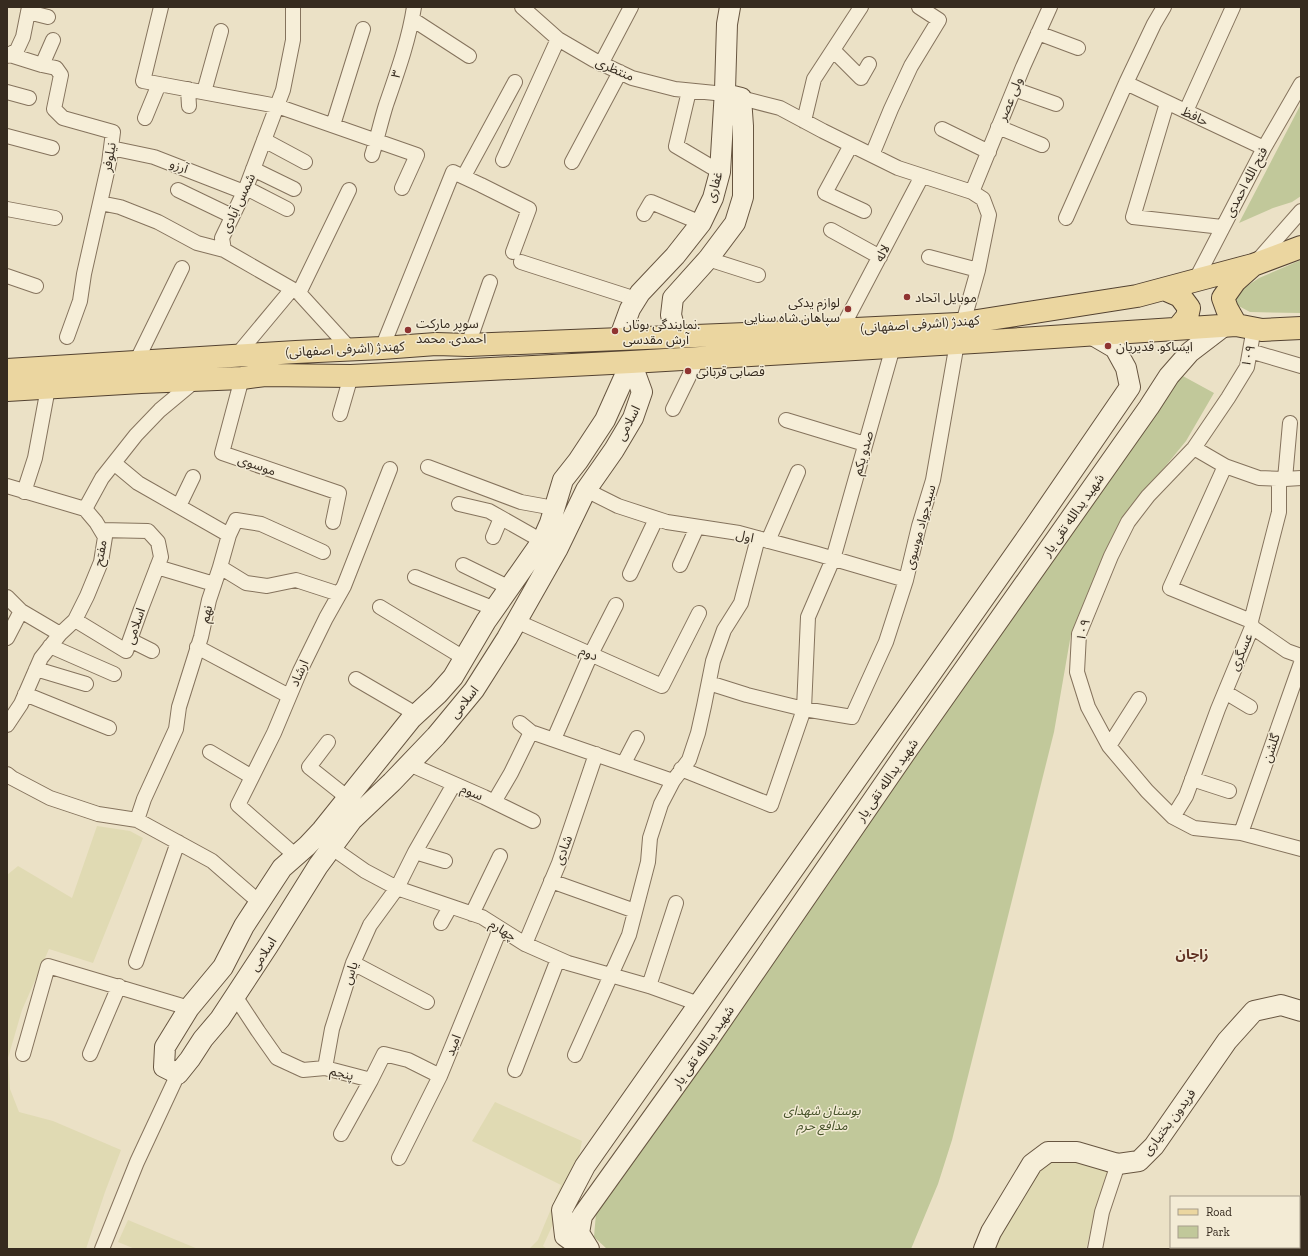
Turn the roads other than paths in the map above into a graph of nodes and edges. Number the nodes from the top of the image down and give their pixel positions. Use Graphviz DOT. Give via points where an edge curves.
graph roads {
  1 [pos="161,7"];
  2 [pos="293,7"];
  3 [pos="631,7"];
  4 [pos="730,7"];
  5 [pos="862,7"];
  6 [pos="1050,7"];
  7 [pos="1164,7"];
  8 [pos="1233,7"];
  9 [pos="923,8"];
  10 [pos="528,9"];
  11 [pos="29,10"];
  12 [pos="413,13"];
  13 [pos="48,18"];
  14 [pos="363,29"];
  15 [pos="221,31"];
  16 [pos="1038,33"];
  17 [pos="558,39"];
  18 [pos="53,40"];
  19 [pos="1078,48"];
  20 [pos="834,51"];
  21 [pos="7,55"];
  22 [pos="468,56"];
  23 [pos="602,64"];
  24 [pos="869,64"];
  25 [pos="42,65"];
  26 [pos="620,72"];
  27 [pos="515,82"];
  28 [pos="1126,83"];
  29 [pos="159,84"];
  30 [pos="1301,84"];
  31 [pos="188,89"];
  32 [pos="1014,89"];
  33 [pos="689,91"];
  34 [pos="7,92"];
  35 [pos="204,92"];
  36 [pos="733,96"];
  37 [pos="29,98"];
  38 [pos="1167,103"];
  39 [pos="1056,104"];
  40 [pos="189,106"];
  41 [pos="277,106"];
  42 [pos="1186,111"];
  43 [pos="144,118"];
  44 [pos="804,121"];
  45 [pos="333,125"];
  46 [pos="998,127"];
  47 [pos="942,129"];
  48 [pos="7,136"];
  49 [pos="264,140"];
  50 [pos="377,140"];
  51 [pos="851,145"];
  52 [pos="1042,145"];
  53 [pos="52,148"];
  54 [pos="111,148"];
  55 [pos="1264,148"];
  56 [pos="988,152"];
  57 [pos="372,155"];
  58 [pos="872,155"];
  59 [pos="503,160"];
  60 [pos="305,162"];
  61 [pos="572,162"];
  62 [pos="253,169"];
  63 [pos="720,172"];
  64 [pos="464,176"];
  65 [pos="922,176"];
  66 [pos="402,188"];
  67 [pos="294,189"];
  68 [pos="178,190"];
  69 [pos="245,190"];
  70 [pos="349,190"];
  71 [pos="972,192"];
  72 [pos="100,203"];
  73 [pos="7,209"];
  74 [pos="287,209"];
  75 [pos="864,211"];
  76 [pos="1301,211"];
  77 [pos="644,214"];
  78 [pos="232,216"];
  79 [pos="55,218"];
  80 [pos="1066,218"];
  81 [pos="701,223"];
  82 [pos="1222,227"];
  83 [pos="831,230"];
  84 [pos="1301,247"];
  85 [pos="224,250"];
  86 [pos="880,257"];
  87 [pos="929,257"];
  88 [pos="708,258"];
  89 [pos="1253,265"];
  90 [pos="182,268"];
  91 [pos="978,270"];
  92 [pos="758,275"];
  93 [pos="7,276"];
  94 [pos="1195,281"];
  95 [pos="490,282"];
  96 [pos="36,286"];
  97 [pos="1164,289"];
  98 [pos="295,291"];
  99 [pos="636,299"];
  100 [pos="963,323"];
  101 [pos="1238,326"];
  102 [pos="1178,328"];
  103 [pos="1301,328"];
  104 [pos="841,330"];
  105 [pos="1091,334"];
  106 [pos="67,336"];
  107 [pos="678,336"];
  108 [pos="619,339"];
  109 [pos="957,343"];
  110 [pos="436,344"];
  111 [pos="468,345"];
  112 [pos="893,347"];
  113 [pos="382,348"];
  114 [pos="354,349"];
  115 [pos="1250,351"];
  116 [pos="237,355"];
  117 [pos="698,358"];
  118 [pos="136,362"];
  119 [pos="631,362"];
  120 [pos="1301,366"];
  121 [pos="7,370"];
  122 [pos="390,374"];
  123 [pos="265,375"];
  124 [pos="351,376"];
  125 [pos="242,378"];
  126 [pos="196,380"];
  127 [pos="48,388"];
  128 [pos="7,390"];
  129 [pos="1126,392"];
  130 [pos="1149,407"];
  131 [pos="672,409"];
  132 [pos="340,414"];
  133 [pos="786,420"];
  134 [pos="1290,423"];
  135 [pos="865,444"];
  136 [pos="1194,448"];
  137 [pos="114,463"];
  138 [pos="1225,466"];
  139 [pos="428,467"];
  140 [pos="390,469"];
  141 [pos="798,472"];
  142 [pos="193,477"];
  143 [pos="1301,478"];
  144 [pos="1282,479"];
  145 [pos="7,486"];
  146 [pos="586,490"];
  147 [pos="24,492"];
  148 [pos="459,504"];
  149 [pos="179,506"];
  150 [pos="554,508"];
  151 [pos="86,509"];
  152 [pos="501,518"];
  153 [pos="656,519"];
  154 [pos="333,522"];
  155 [pos="697,527"];
  156 [pos="101,530"];
  157 [pos="229,535"];
  158 [pos="493,537"];
  159 [pos="763,540"];
  160 [pos="542,541"];
  161 [pos="323,552"];
  162 [pos="833,559"];
  163 [pos="463,565"];
  164 [pos="680,565"];
  165 [pos="157,567"];
  166 [pos="220,567"];
  167 [pos="630,574"];
  168 [pos="415,577"];
  169 [pos="906,580"];
  170 [pos="214,584"];
  171 [pos="510,588"];
  172 [pos="339,594"];
  173 [pos="7,597"];
  174 [pos="616,605"];
  175 [pos="380,607"];
  176 [pos="495,609"];
  177 [pos="21,611"];
  178 [pos="699,613"];
  179 [pos="75,620"];
  180 [pos="516,621"];
  181 [pos="1252,624"];
  182 [pos="60,634"];
  183 [pos="7,638"];
  184 [pos="130,640"];
  185 [pos="50,646"];
  186 [pos="198,647"];
  187 [pos="152,651"];
  188 [pos="590,654"];
  189 [pos="1301,656"];
  190 [pos="464,658"];
  191 [pos="1301,662"];
  192 [pos="36,668"];
  193 [pos="114,674"];
  194 [pos="356,679"];
  195 [pos="708,683"];
  196 [pos="86,684"];
  197 [pos="1225,692"];
  198 [pos="25,694"];
  199 [pos="289,696"];
  200 [pos="1139,699"];
  201 [pos="1250,707"];
  202 [pos="804,709"];
  203 [pos="416,714"];
  204 [pos="520,723"];
  205 [pos="7,725"];
  206 [pos="109,728"];
  207 [pos="531,732"];
  208 [pos="637,738"];
  209 [pos="554,739"];
  210 [pos="328,742"];
  211 [pos="1109,746"];
  212 [pos="210,752"];
  213 [pos="596,754"];
  214 [pos="409,764"];
  215 [pos="624,764"];
  216 [pos="681,769"];
  217 [pos="7,774"];
  218 [pos="252,777"];
  219 [pos="1192,779"];
  220 [pos="673,781"];
  221 [pos="454,784"];
  222 [pos="1230,791"];
  223 [pos="348,798"];
  224 [pos="494,802"];
  225 [pos="1173,817"];
  226 [pos="137,820"];
  227 [pos="534,821"];
  228 [pos="1241,833"];
  229 [pos="178,842"];
  230 [pos="324,842"];
  231 [pos="1301,849"];
  232 [pos="415,852"];
  233 [pos="296,856"];
  234 [pos="500,856"];
  235 [pos="445,861"];
  236 [pos="552,881"];
  237 [pos="397,888"];
  238 [pos="259,902"];
  239 [pos="676,903"];
  240 [pos="450,907"];
  241 [pos="635,911"];
  242 [pos="472,914"];
  243 [pos="441,923"];
  244 [pos="500,929"];
  245 [pos="525,944"];
  246 [pos="558,958"];
  247 [pos="136,962"];
  248 [pos="353,963"];
  249 [pos="611,976"];
  250 [pos="119,986"];
  251 [pos="649,986"];
  252 [pos="235,996"];
  253 [pos="427,1002"];
  254 [pos="699,1004"];
  255 [pos="189,1008"];
  256 [pos="1301,1011"];
  257 [pos="23,1054"];
  258 [pos="90,1054"];
  259 [pos="575,1055"];
  260 [pos="325,1068"];
  261 [pos="516,1070"];
  262 [pos="178,1074"];
  263 [pos="440,1076"];
  264 [pos="371,1080"];
  265 [pos="341,1134"];
  266 [pos="399,1158"];
  267 [pos="1118,1164"];
  268 [pos="102,1249"];
  269 [pos="583,1249"];
  270 [pos="589,1249"];
  271 [pos="984,1249"];
  272 [pos="1095,1249"];
  1 -- 29 [label="street" via="143,81"];
  2 -- 41 [label="street, شمس آبادی" via="293,40 283,90"];
  3 -- 23 [label="street"];
  4 -- 36 [label="street, غفاری" via="727,24"];
  5 -- 20 [label="street"];
  6 -- 16 [label="street, ولی عصر"];
  7 -- 28 [label="street"];
  8 -- 42 [label="street"];
  9 -- 58 [label="street" via="939,20 911,66"];
  10 -- 17 [label="street, منتظری"];
  11 -- 13 [label="street"];
  11 -- 21 [label="street" via="17,50"];
  12 -- 22 [label="street"];
  12 -- 50 [label="street, ۳"];
  14 -- 45 [label="street"];
  15 -- 35 [label="street"];
  16 -- 19 [label="street"];
  16 -- 32 [label="street, ولی عصر"];
  17 -- 23 [label="street, منتظری"];
  17 -- 59 [label="street"];
  18 -- 25 [label="street"];
  20 -- 24 [label="street" via="861,78"];
  20 -- 44 [label="street" via="814,79"];
  21 -- 25 [label="street, نیلوفر"];
  23 -- 26 [label="street, منتظری"];
  25 -- 54 [label="street, نیلوفر" via="56,68 61,75 54,109 63,118 113,132"];
  26 -- 33 [label="street, منتظری" via="675,90"];
  26 -- 61 [label="street"];
  27 -- 64 [label="street"];
  28 -- 38 [label="street, حافظ"];
  28 -- 80 [label="street"];
  29 -- 31 [label="street"];
  29 -- 43 [label="street"];
  30 -- 55 [label="street, فتح الله احمدی"];
  31 -- 35 [label="street"];
  31 -- 40 [label="street"];
  32 -- 39 [label="street"];
  32 -- 46 [label="street, ولی عصر"];
  33 -- 36 [label="street, منتظری"];
  33 -- 63 [label="street" via="676,146"];
  34 -- 37 [label="street"];
  35 -- 41 [label="street"];
  36 -- 44 [label="street, منتظری" via="780,108"];
  36 -- 63 [label="street, غفاری"];
  36 -- 88 [label="street, غفاری" via="743,126 742,197 735,223"];
  38 -- 42 [label="street, حافظ"];
  38 -- 82 [label="street" via="1133,217"];
  41 -- 45 [label="street"];
  41 -- 49 [label="street, شمس آبادی"];
  42 -- 55 [label="street, حافظ"];
  44 -- 51 [label="street, منتظری"];
  45 -- 50 [label="street"];
  46 -- 52 [label="street"];
  46 -- 56 [label="street, ولی عصر"];
  47 -- 56 [label="street"];
  48 -- 53 [label="street"];
  49 -- 60 [label="street"];
  49 -- 62 [label="street, شمس آبادی"];
  50 -- 57 [label="street, ۳"];
  50 -- 66 [label="street" via="417,155"];
  51 -- 58 [label="street, منتظری"];
  51 -- 75 [label="street" via="825,192"];
  54 -- 69 [label="street, آرزو" via="154,157"];
  54 -- 72 [label="street, نیلوفر"];
  55 -- 82 [label="street, فتح الله احمدی"];
  56 -- 71 [label="street, ولی عصر"];
  58 -- 65 [label="street, منتظری"];
  62 -- 67 [label="street"];
  62 -- 69 [label="street, شمس آبادی"];
  63 -- 81 [label="street, غفاری" via="713,198"];
  64 -- 99 [label="street" via="529,210 517,257"];
  64 -- 113 [label="street" via="453,172"];
  65 -- 71 [label="street, منتظری"];
  65 -- 86 [label="street, لاله"];
  68 -- 78 [label="street"];
  69 -- 74 [label="street, آرزو"];
  69 -- 78 [label="street, شمس آبادی"];
  70 -- 98 [label="street"];
  71 -- 91 [label="street" via="984,199 989,215"];
  72 -- 85 [label="street" via="120,207 158,222 197,244"];
  72 -- 106 [label="street, نیلوفر" via="80,301"];
  73 -- 79 [label="street"];
  76 -- 89 [label="street"];
  77 -- 81 [label="street" via="651,202"];
  78 -- 85 [label="street, شمس آبادی" via="222,238"];
  81 -- 99 [label="street, غفاری"];
  82 -- 94 [label="street, فتح الله احمدی"];
  83 -- 86 [label="street"];
  84 -- 89 [label="main road, کهندژ (اشرفی اصفهانی)"];
  85 -- 98 [label="street, شمس آبادی"];
  86 -- 104 [label="street, لاله"];
  87 -- 91 [label="street"];
  88 -- 92 [label="street"];
  88 -- 107 [label="street, غفاری" via="673,298 671,315"];
  89 -- 94 [label="main road, کهندژ (اشرفی اصفهانی)"];
  89 -- 101 [label="main road" via="1235,281 1223,298 1226,309"];
  90 -- 118 [label="street"];
  91 -- 100 [label="street"];
  93 -- 96 [label="street"];
  94 -- 97 [label="main road, کهندژ (اشرفی اصفهانی)"];
  95 -- 111 [label="street"];
  97 -- 100 [label="main road, کهندژ (اشرفی اصفهانی)" via="1137,296"];
  97 -- 102 [label="main road" via="1180,296 1189,308 1187,317"];
  98 -- 114 [label="street, شمس آبادی"];
  98 -- 116 [label="street"];
  99 -- 108 [label="street, غفاری"];
  100 -- 104 [label="main road, کهندژ (اشرفی اصفهانی)"];
  101 -- 102 [label="main road, کهندژ (اشرفی اصفهانی)"];
  101 -- 103 [label="main road, کهندژ (اشرفی اصفهانی)" via="1262,330"];
  101 -- 115 [label="street, ۱۰۹"];
  101 -- 130 [label="street, شهید یدالله تقی یار" via="1190,352 1169,376"];
  102 -- 105 [label="main road, کهندژ (اشرفی اصفهانی)"];
  104 -- 107 [label="main road, کهندژ (اشرفی اصفهانی)"];
  105 -- 109 [label="main road, کهندژ (اشرفی اصفهانی)"];
  105 -- 129 [label="street" via="1115,348 1126,368 1130,387"];
  107 -- 108 [label="main road, کهندژ (اشرفی اصفهانی)"];
  108 -- 111 [label="main road, کهندژ (اشرفی اصفهانی)"];
  109 -- 112 [label="main road, کهندژ (اشرفی اصفهانی)"];
  109 -- 169 [label="street, سیدجواد موسوی" via="933,480"];
  110 -- 111 [label="main road, کهندژ (اشرفی اصفهانی)"];
  110 -- 113 [label="main road, کهندژ (اشرفی اصفهانی)"];
  110 -- 122 [label="main road" via="374,358 370,365"];
  112 -- 117 [label="main road, کهندژ (اشرفی اصفهانی)"];
  112 -- 135 [label="street, صدو یکم"];
  113 -- 114 [label="main road, کهندژ (اشرفی اصفهانی)"];
  114 -- 116 [label="main road, کهندژ (اشرفی اصفهانی)"];
  114 -- 123 [label="main road" via="357,356 352,358 296,363"];
  115 -- 120 [label="street"];
  115 -- 136 [label="street, ۱۰۹" via="1247,367"];
  116 -- 118 [label="main road, کهندژ (اشرفی اصفهانی)"];
  117 -- 119 [label="main road, کهندژ (اشرفی اصفهانی)"];
  117 -- 131 [label="street"];
  118 -- 121 [label="main road, کهندژ (اشرفی اصفهانی)"];
  119 -- 122 [label="main road, کهندژ (اشرفی اصفهانی)"];
  119 -- 146 [label="street, اسلامی" via="642,392 633,418"];
  119 -- 150 [label="street, اسلامی" via="605,420 563,480"];
  122 -- 124 [label="main road, کهندژ (اشرفی اصفهانی)"];
  123 -- 124 [label="main road, کهندژ (اشرفی اصفهانی)"];
  123 -- 125 [label="main road, کهندژ (اشرفی اصفهانی)"];
  124 -- 132 [label="street"];
  125 -- 126 [label="main road, کهندژ (اشرفی اصفهانی)"];
  125 -- 154 [label="street, موسوی" via="222,454 339,493"];
  126 -- 127 [label="main road, کهندژ (اشرفی اصفهانی)"];
  126 -- 137 [label="street" via="160,410"];
  127 -- 128 [label="main road, کهندژ (اشرفی اصفهانی)"];
  127 -- 147 [label="street" via="35,458"];
  129 -- 130 [label="street" via="1136,392 1145,398"];
  129 -- 254 [label="street, شهید یدالله تقی یار"];
  130 -- 270 [label="street, شهید یدالله تقی یار" via="908,749 706,1043 582,1216 579,1233"];
  133 -- 135 [label="street"];
  134 -- 144 [label="street, عسگری"];
  135 -- 162 [label="street, صدو یکم"];
  136 -- 138 [label="street"];
  136 -- 211 [label="street, ۱۰۹" via="1148,496 1128,522 1079,634 1077,672 1088,707"];
  137 -- 149 [label="street" via="138,483"];
  137 -- 151 [label="street" via="102,478"];
  138 -- 144 [label="street" via="1259,478"];
  138 -- 181 [label="street" via="1170,588"];
  139 -- 150 [label="street" via="521,502"];
  140 -- 172 [label="street, ارشاد"];
  141 -- 159 [label="street"];
  142 -- 149 [label="street"];
  143 -- 144 [label="street"];
  144 -- 181 [label="street, عسگری" via="1279,512"];
  145 -- 147 [label="street"];
  146 -- 153 [label="street, اول" via="618,506"];
  146 -- 180 [label="street, اسلامی" via="558,548"];
  147 -- 151 [label="street"];
  148 -- 152 [label="street" via="489,511"];
  149 -- 157 [label="street"];
  150 -- 160 [label="street, اسلامی"];
  151 -- 156 [label="street, مفتح"];
  152 -- 158 [label="street"];
  152 -- 160 [label="street"];
  153 -- 155 [label="street, اول"];
  153 -- 167 [label="street"];
  155 -- 159 [label="street, اول"];
  155 -- 164 [label="street"];
  156 -- 165 [label="street, اسلامی" via="148,531 158,542 161,557"];
  156 -- 179 [label="street, مفتح" via="105,537 101,562"];
  157 -- 161 [label="street" via="236,520 261,524"];
  157 -- 166 [label="street, نهم"];
  159 -- 162 [label="street, اول"];
  159 -- 195 [label="street" via="740,603 724,630"];
  160 -- 171 [label="street, اسلامی"];
  162 -- 169 [label="street, اول"];
  162 -- 202 [label="street, صدو یکم" via="808,617"];
  163 -- 171 [label="street"];
  165 -- 170 [label="street"];
  165 -- 184 [label="street, اسلامی"];
  166 -- 170 [label="street, نهم"];
  166 -- 172 [label="street" via="246,583 267,586 296,580"];
  168 -- 176 [label="street"];
  169 -- 202 [label="street, سیدجواد موسوی" via="886,642 852,717"];
  170 -- 186 [label="street, نهم"];
  171 -- 176 [label="street, اسلامی"];
  172 -- 199 [label="street, ارشاد"];
  173 -- 177 [label="street"];
  174 -- 188 [label="street"];
  175 -- 190 [label="street"];
  176 -- 190 [label="street, اسلامی"];
  177 -- 182 [label="street"];
  177 -- 183 [label="street"];
  178 -- 188 [label="street, دوم" via="662,686"];
  179 -- 182 [label="street, مفتح"];
  179 -- 184 [label="street, اسلامی" via="126,651"];
  180 -- 188 [label="street, دوم"];
  180 -- 214 [label="street, اسلامی" via="474,690"];
  181 -- 189 [label="street" via="1287,651"];
  181 -- 197 [label="street, عسگری"];
  182 -- 185 [label="street, مفتح"];
  184 -- 187 [label="street"];
  185 -- 192 [label="street, مفتح"];
  185 -- 193 [label="street"];
  186 -- 199 [label="street"];
  186 -- 226 [label="street, نهم" via="179,708 176,729"];
  188 -- 209 [label="street"];
  190 -- 203 [label="street, اسلامی" via="453,677"];
  191 -- 228 [label="street, گلشن"];
  192 -- 196 [label="street"];
  192 -- 198 [label="street, مفتح"];
  194 -- 203 [label="street"];
  195 -- 202 [label="street"];
  195 -- 216 [label="street" via="698,733 689,760"];
  197 -- 201 [label="street"];
  197 -- 219 [label="street, عسگری"];
  198 -- 205 [label="street, مفتح"];
  198 -- 206 [label="street"];
  199 -- 218 [label="street, ارشاد"];
  200 -- 211 [label="street"];
  202 -- 216 [label="street, صدو یکم" via="771,805"];
  203 -- 223 [label="street, اسلامی"];
  204 -- 207 [label="street"];
  207 -- 209 [label="street"];
  207 -- 224 [label="street" via="512,773"];
  208 -- 215 [label="street"];
  209 -- 213 [label="street"];
  210 -- 223 [label="street" via="309,767"];
  211 -- 225 [label="street, ۱۰۹"];
  212 -- 218 [label="street"];
  213 -- 215 [label="street"];
  213 -- 236 [label="street, شادی"];
  214 -- 221 [label="street, سوم"];
  214 -- 230 [label="street, اسلامی" via="352,820"];
  215 -- 220 [label="street"];
  216 -- 220 [label="street"];
  217 -- 226 [label="street" via="50,798 98,814"];
  218 -- 233 [label="street, ارشاد" via="238,805"];
  219 -- 222 [label="street"];
  219 -- 225 [label="street, عسگری" via="1186,796"];
  220 -- 241 [label="street" via="661,804 650,838 648,862"];
  221 -- 224 [label="street, سوم"];
  221 -- 232 [label="street, یاس"];
  223 -- 230 [label="street, اسلامی"];
  224 -- 227 [label="street, سوم"];
  225 -- 228 [label="street, ۱۰۹" via="1194,828"];
  226 -- 229 [label="street"];
  228 -- 231 [label="street, ۱۰۹"];
  229 -- 238 [label="street" via="212,861"];
  229 -- 247 [label="street"];
  230 -- 233 [label="street, اسلامی"];
  230 -- 237 [label="street, چهارم" via="365,871"];
  230 -- 252 [label="street, اسلامی" via="318,866"];
  232 -- 235 [label="street"];
  232 -- 237 [label="street, یاس"];
  233 -- 238 [label="street, اسلامی" via="282,868"];
  234 -- 242 [label="street"];
  236 -- 241 [label="street"];
  236 -- 245 [label="street, شادی"];
  237 -- 240 [label="street, چهارم"];
  237 -- 248 [label="street, یاس" via="370,925"];
  238 -- 255 [label="street, اسلامی" via="223,967"];
  239 -- 251 [label="street"];
  240 -- 242 [label="street, چهارم"];
  240 -- 243 [label="street"];
  241 -- 249 [label="street" via="629,934"];
  242 -- 244 [label="street, چهارم" via="482,917"];
  244 -- 245 [label="street, چهارم"];
  244 -- 263 [label="street, امید"];
  245 -- 246 [label="street, چهارم"];
  246 -- 249 [label="street, چهارم"];
  246 -- 261 [label="street"];
  248 -- 253 [label="street"];
  248 -- 260 [label="street, یاس" via="332,1029"];
  249 -- 251 [label="street, چهارم"];
  249 -- 259 [label="street"];
  250 -- 255 [label="street"];
  250 -- 257 [label="street" via="48,966"];
  250 -- 258 [label="street"];
  251 -- 254 [label="street, چهارم"];
  252 -- 260 [label="street, پنجم" via="278,1058 303,1070"];
  252 -- 262 [label="street, اسلامی"];
  254 -- 269 [label="street, شهید یدالله تقی یار" via="585,1166 562,1210 566,1236"];
  255 -- 262 [label="street, اسلامی" via="165,1047 164,1067"];
  256 -- 267 [label="street, فریدون بختیاری" via="1281,1005 1254,1011 1227,1041 1154,1146 1139,1161"];
  260 -- 264 [label="street, پنجم"];
  262 -- 268 [label="street"];
  263 -- 264 [label="street, پنجم" via="408,1060 384,1054"];
  263 -- 266 [label="street, امید"];
  264 -- 265 [label="street"];
  267 -- 271 [label="street, فریدون بختیاری" via="1077,1152 1048,1152 1032,1164 991,1232"];
  267 -- 272 [label="street" via="1102,1212"];
}
